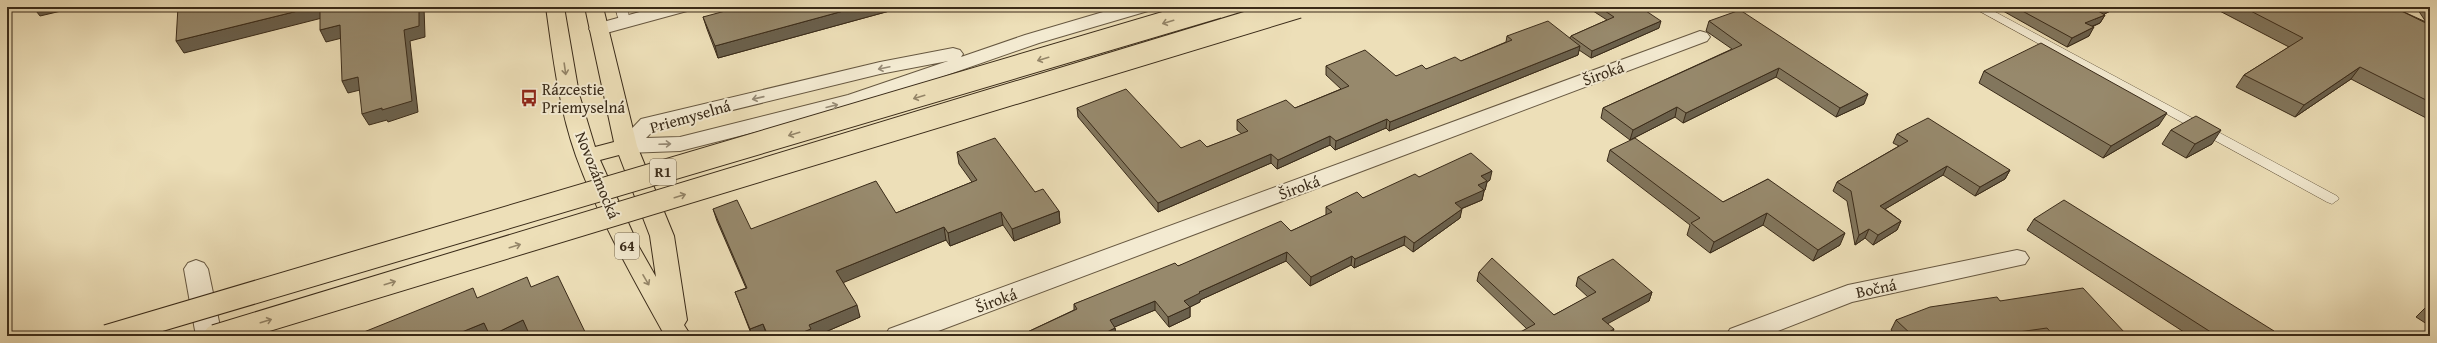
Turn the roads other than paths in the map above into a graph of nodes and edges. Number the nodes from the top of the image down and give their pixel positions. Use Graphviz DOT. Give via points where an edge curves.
graph roads {
  1 [pos="554,7"];
  2 [pos="594,7"];
  3 [pos="680,7"];
  4 [pos="1141,7"];
  5 [pos="1218,7"];
  6 [pos="1298,7"];
  7 [pos="1978,7"];
  8 [pos="623,15"];
  9 [pos="599,29"];
  10 [pos="1700,37"];
  11 [pos="1032,39"];
  12 [pos="626,146"];
  13 [pos="587,156"];
  14 [pos="2332,199"];
  15 [pos="2017,258"];
  16 [pos="196,270"];
  17 [pos="677,334"];
  18 [pos="107,336"];
  19 [pos="209,336"];
  20 [pos="215,336"];
  21 [pos="898,336"];
  22 [pos="1739,336"];
  1 -- 13 [label="main road, Novozámocká / 64, one-way" via="569,94"];
  2 -- 9 [label="main road, Novozámocká / 64"];
  3 -- 8 [label="street"];
  4 -- 11 [label="street, Priemyselná"];
  5 -- 18 [label="main road, R1, one-way, bridge"];
  20 -- 6 [label="main road, R1, one-way, bridge"];
  7 -- 14 [label="lane"];
  8 -- 9 [label="street"];
  9 -- 12 [label="main road, Novozámocká / 64"];
  10 -- 21 [label="street, Široká"];
  12 -- 11 [label="street, Priemyselná, one-way" via="680,144 854,100"];
  11 -- 12 [label="street, Priemyselná, one-way" via="880,68 648,124"];
  12 -- 13 [label="main road"];
  12 -- 17 [label="main road, Novozámocká / 64" via="662,236"];
  13 -- 17 [label="main road, Novozámocká / 64, one-way" via="627,247"];
  15 -- 22 [label="street, Bočná" via="1848,294"];
  16 -- 19 [label="street"];
}
